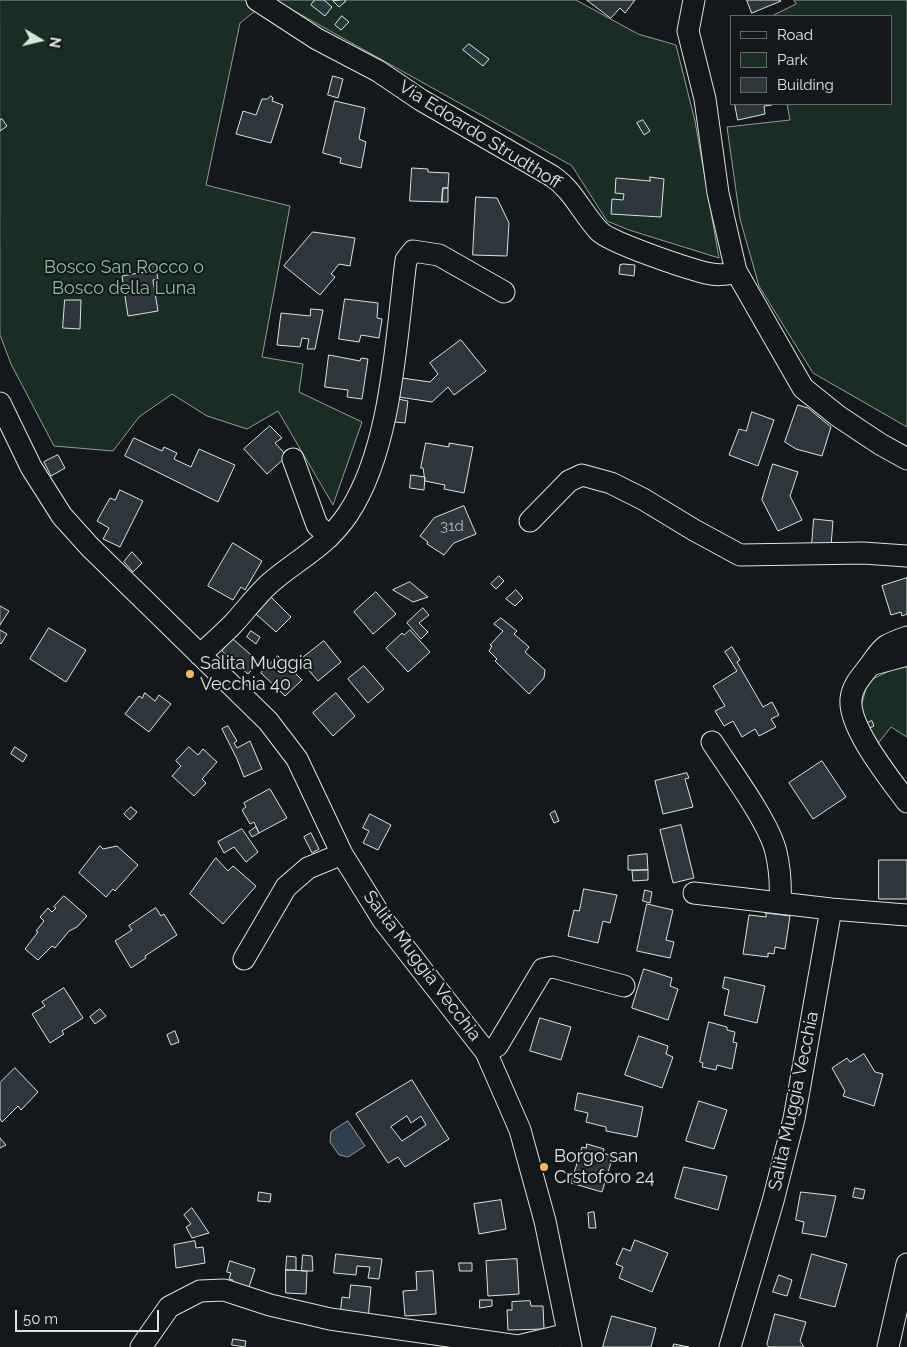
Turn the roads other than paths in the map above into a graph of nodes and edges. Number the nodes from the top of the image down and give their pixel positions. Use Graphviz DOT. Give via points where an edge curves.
graph roads {
  1 [pos="257,0"];
  2 [pos="694,0"];
  3 [pos="736,271"];
  4 [pos="504,292"];
  5 [pos="0,403"];
  6 [pos="294,459"];
  7 [pos="907,459"];
  8 [pos="530,521"];
  9 [pos="329,537"];
  10 [pos="907,556"];
  11 [pos="907,637"];
  12 [pos="200,655"];
  13 [pos="907,655"];
  14 [pos="870,665"];
  15 [pos="712,742"];
  16 [pos="907,802"];
  17 [pos="342,854"];
  18 [pos="694,893"];
  19 [pos="780,902"];
  20 [pos="830,909"];
  21 [pos="907,915"];
  22 [pos="244,960"];
  23 [pos="624,986"];
  24 [pos="486,1052"];
  25 [pos="907,1264"];
  26 [pos="903,1305"];
  27 [pos="570,1341"];
  28 [pos="141,1347"];
  29 [pos="730,1347"];
  30 [pos="888,1347"];
  1 -- 3 [label="street, Via Edoardo Strudthoff" via="317,39 378,71 421,100 562,182 600,232 616,241 708,274 732,274"];
  2 -- 3 [label="street" via="688,31 705,98 718,192"];
  3 -- 7 [label="street" via="804,388 838,416"];
  4 -- 9 [label="street" via="439,255 413,251 406,260 388,398 377,450 348,516"];
  5 -- 12 [label="street, Salita Muggia Vecchia" via="31,467 62,516"];
  6 -- 9 [label="street" via="317,525"];
  8 -- 10 [label="street" via="568,480 582,475 611,483 740,554"];
  9 -- 12 [label="street" via="312,554 269,584"];
  11 -- 14 [label="street" via="886,644"];
  12 -- 17 [label="street, Salita Muggia Vecchia" via="268,721 297,759"];
  13 -- 14 [label="street"];
  14 -- 16 [label="street" via="855,684 851,713 860,733"];
  15 -- 19 [label="street" via="761,819 776,850 781,880"];
  17 -- 22 [label="street" via="308,868 286,887"];
  17 -- 24 [label="street, Salita Muggia Vecchia" via="383,920"];
  18 -- 19 [label="street"];
  19 -- 20 [label="street"];
  20 -- 21 [label="street"];
  20 -- 29 [label="street, Salita Muggia Vecchia" via="794,1118"];
  23 -- 24 [label="street, Salita Muggia Vecchia" via="553,967 543,969 497,1046"];
  24 -- 27 [label="street, Salita Muggia Vecchia" via="520,1130 545,1221"];
  25 -- 26 [label="street"];
  26 -- 30 [label="street"];
  27 -- 28 [label="street" via="518,1346 330,1319 224,1290 200,1291 169,1307"];
}
